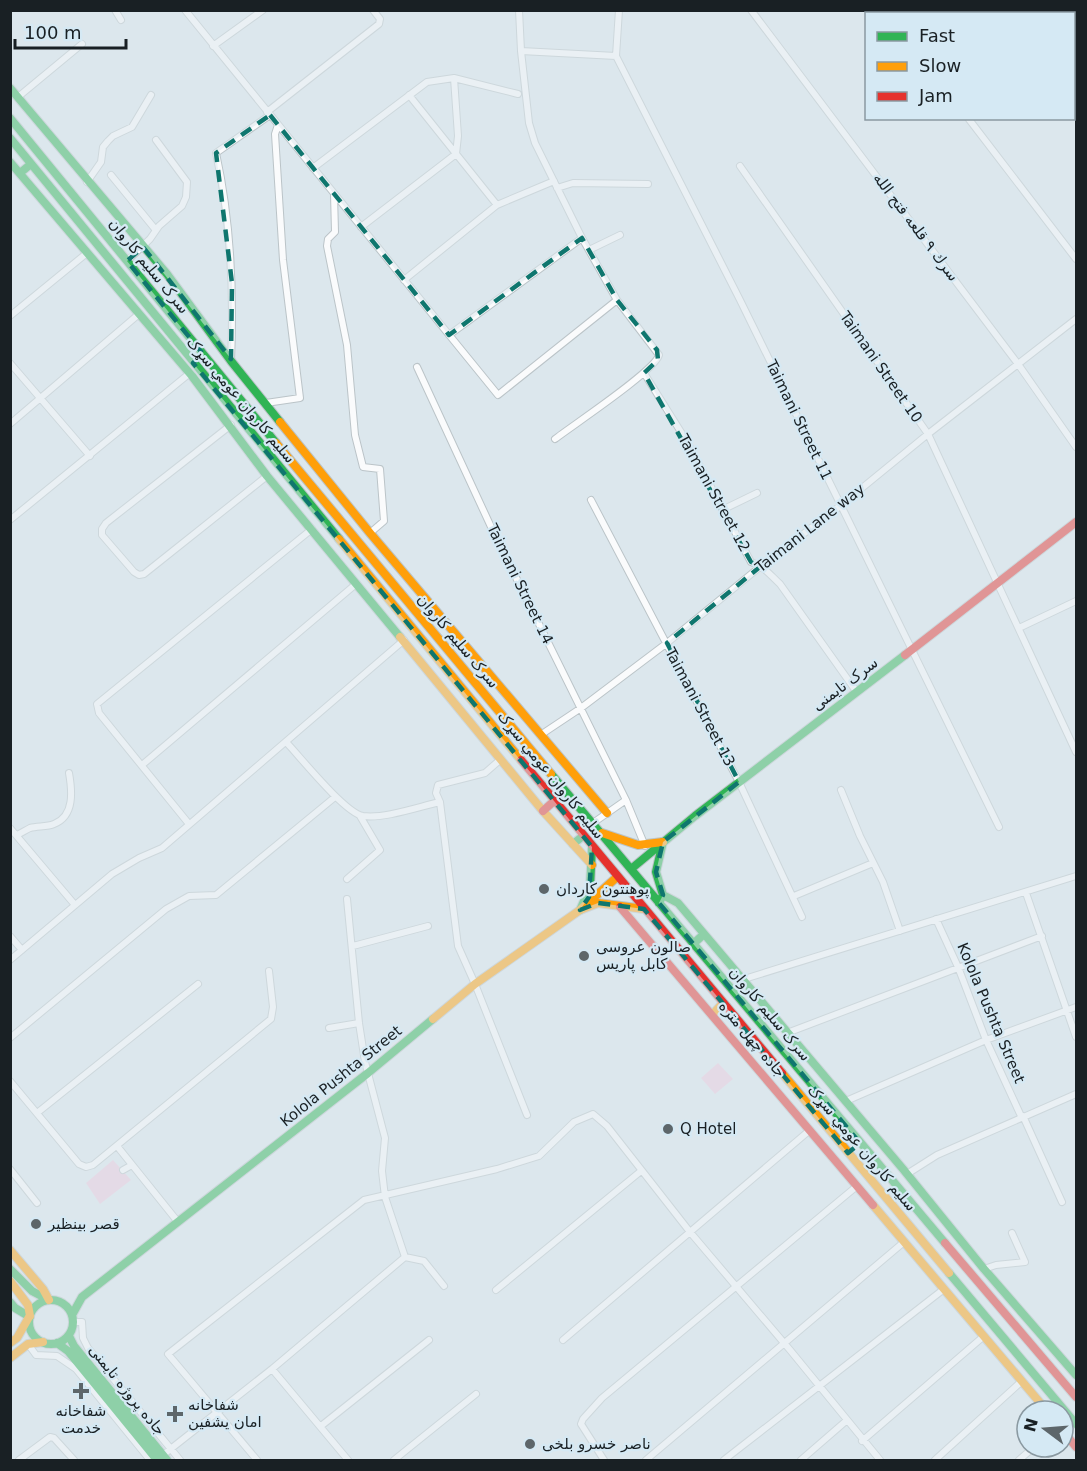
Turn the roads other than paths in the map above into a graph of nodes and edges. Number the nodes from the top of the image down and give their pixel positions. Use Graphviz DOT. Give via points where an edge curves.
graph roads {
  1 [pos="115,10"];
  2 [pos="184,10"];
  3 [pos="263,10"];
  4 [pos="373,10"];
  5 [pos="519,10"];
  6 [pos="619,10"];
  7 [pos="751,10"];
  8 [pos="121,20"];
  9 [pos="82,44"];
  10 [pos="213,46"];
  11 [pos="521,51"];
  12 [pos="616,57"];
  13 [pos="454,78"];
  14 [pos="10,88"];
  15 [pos="518,94"];
  16 [pos="151,95"];
  17 [pos="409,95"];
  18 [pos="18,96"];
  19 [pos="268,113"];
  20 [pos="10,118"];
  21 [pos="970,120"];
  22 [pos="278,125"];
  23 [pos="10,138"];
  24 [pos="156,140"];
  25 [pos="456,154"];
  26 [pos="10,162"];
  27 [pos="31,164"];
  28 [pos="740,166"];
  29 [pos="313,168"];
  30 [pos="20,173"];
  31 [pos="111,175"];
  32 [pos="87,182"];
  33 [pos="556,184"];
  34 [pos="648,184"];
  35 [pos="334,194"];
  36 [pos="497,205"];
  37 [pos="361,227"];
  38 [pos="155,229"];
  39 [pos="620,236"];
  40 [pos="582,238"];
  41 [pos="143,247"];
  42 [pos="589,250"];
  43 [pos="87,253"];
  44 [pos="1077,259"];
  45 [pos="127,261"];
  46 [pos="404,280"];
  47 [pos="617,300"];
  48 [pos="139,314"];
  49 [pos="10,316"];
  50 [pos="1077,319"];
  51 [pos="449,335"];
  52 [pos="203,354"];
  53 [pos="231,361"];
  54 [pos="10,363"];
  55 [pos="193,363"];
  56 [pos="1018,364"];
  57 [pos="417,367"];
  58 [pos="644,373"];
  59 [pos="190,374"];
  60 [pos="41,399"];
  61 [pos="266,403"];
  62 [pos="10,424"];
  63 [pos="231,425"];
  64 [pos="928,434"];
  65 [pos="1074,438"];
  66 [pos="555,439"];
  67 [pos="1077,447"];
  68 [pos="90,456"];
  69 [pos="267,476"];
  70 [pos="757,493"];
  71 [pos="591,500"];
  72 [pos="840,506"];
  73 [pos="722,510"];
  74 [pos="10,520"];
  75 [pos="1077,522"];
  76 [pos="312,530"];
  77 [pos="370,533"];
  78 [pos="760,566"];
  79 [pos="998,581"];
  80 [pos="356,584"];
  81 [pos="1077,601"];
  82 [pos="1019,628"];
  83 [pos="404,640"];
  84 [pos="667,643"];
  85 [pos="914,650"];
  86 [pos="856,692"];
  87 [pos="581,708"];
  88 [pos="542,734"];
  89 [pos="287,742"];
  90 [pos="1077,752"];
  91 [pos="501,759"];
  92 [pos="142,765"];
  93 [pos="69,773"];
  94 [pos="739,782"];
  95 [pos="841,790"];
  96 [pos="335,797"];
  97 [pos="626,800"];
  98 [pos="554,801"];
  99 [pos="440,802"];
  100 [pos="543,811"];
  101 [pos="607,813"];
  102 [pos="360,816"];
  103 [pos="593,823"];
  104 [pos="189,824"];
  105 [pos="999,826"];
  106 [pos="10,828"];
  107 [pos="601,833"];
  108 [pos="17,836"];
  109 [pos="583,836"];
  110 [pos="663,842"];
  111 [pos="573,844"];
  112 [pos="592,847"];
  113 [pos="646,847"];
  114 [pos="873,863"];
  115 [pos="592,865"];
  116 [pos="631,869"];
  117 [pos="1077,876"];
  118 [pos="617,877"];
  119 [pos="347,879"];
  120 [pos="1026,893"];
  121 [pos="794,896"];
  122 [pos="346,899"];
  123 [pos="661,899"];
  124 [pos="75,905"];
  125 [pos="620,907"];
  126 [pos="644,909"];
  127 [pos="580,910"];
  128 [pos="802,917"];
  129 [pos="936,919"];
  130 [pos="428,926"];
  131 [pos="900,931"];
  132 [pos="703,935"];
  133 [pos="10,936"];
  134 [pos="1042,936"];
  135 [pos="693,944"];
  136 [pos="353,946"];
  137 [pos="22,950"];
  138 [pos="10,960"];
  139 [pos="958,967"];
  140 [pos="269,971"];
  141 [pos="741,980"];
  142 [pos="198,984"];
  143 [pos="476,984"];
  144 [pos="723,1003"];
  145 [pos="1077,1007"];
  146 [pos="1068,1011"];
  147 [pos="712,1014"];
  148 [pos="359,1023"];
  149 [pos="329,1028"];
  150 [pos="787,1033"];
  151 [pos="1077,1037"];
  152 [pos="10,1038"];
  153 [pos="986,1040"];
  154 [pos="368,1074"];
  155 [pos="10,1081"];
  156 [pos="1077,1094"];
  157 [pos="846,1101"];
  158 [pos="37,1113"];
  159 [pos="527,1115"];
  160 [pos="1022,1116"];
  161 [pos="810,1130"];
  162 [pos="860,1143"];
  163 [pos="117,1146"];
  164 [pos="848,1153"];
  165 [pos="132,1165"];
  166 [pos="10,1169"];
  167 [pos="123,1170"];
  168 [pos="641,1171"];
  169 [pos="907,1174"];
  170 [pos="857,1186"];
  171 [pos="385,1197"];
  172 [pos="1062,1202"];
  173 [pos="37,1203"];
  174 [pos="178,1222"];
  175 [pos="690,1232"];
  176 [pos="1012,1233"];
  177 [pos="904,1242"];
  178 [pos="10,1250"];
  179 [pos="405,1257"];
  180 [pos="10,1269"];
  181 [pos="984,1269"];
  182 [pos="10,1281"];
  183 [pos="444,1286"];
  184 [pos="736,1287"];
  185 [pos="944,1289"];
  186 [pos="496,1290"];
  187 [pos="82,1297"];
  188 [pos="53,1301"];
  189 [pos="10,1302"];
  190 [pos="30,1317"];
  191 [pos="73,1318"];
  192 [pos="69,1336"];
  193 [pos="984,1336"];
  194 [pos="429,1340"];
  195 [pos="563,1340"];
  196 [pos="43,1342"];
  197 [pos="10,1343"];
  198 [pos="57,1343"];
  199 [pos="784,1343"];
  200 [pos="28,1344"];
  201 [pos="10,1358"];
  202 [pos="272,1369"];
  203 [pos="1075,1371"];
  204 [pos="1022,1381"];
  205 [pos="818,1386"];
  206 [pos="476,1394"];
  207 [pos="1077,1397"];
  208 [pos="1037,1399"];
  209 [pos="218,1413"];
  210 [pos="846,1421"];
  211 [pos="1077,1424"];
  212 [pos="321,1426"];
  213 [pos="862,1441"];
  214 [pos="157,1458"];
  215 [pos="19,1461"];
  216 [pos="74,1461"];
  217 [pos="180,1461"];
  218 [pos="257,1461"];
  219 [pos="348,1461"];
  220 [pos="394,1461"];
  221 [pos="604,1461"];
  222 [pos="646,1461"];
  223 [pos="724,1461"];
  224 [pos="801,1461"];
  225 [pos="880,1461"];
  226 [pos="935,1461"];
  1 -- 8 [label="street"];
  2 -- 10 [label="street"];
  3 -- 10 [label="street"];
  4 -- 19 [label="street" via="379,24"];
  5 -- 11 [label="street"];
  6 -- 12 [label="street"];
  7 -- 56 [label="street, سرك ٩ قلعه فتح الله"];
  9 -- 18 [label="street"];
  10 -- 19 [label="street"];
  11 -- 12 [label="street"];
  11 -- 33 [label="street" via="529,123"];
  12 -- 72 [label="street, Taimani Street 11"];
  13 -- 15 [label="street"];
  13 -- 17 [label="street" via="427,82"];
  13 -- 25 [label="street"];
  14 -- 18 [label="main road"];
  16 -- 32 [label="street" via="132,127 113,135 103,147 101,162"];
  17 -- 25 [label="street"];
  17 -- 29 [label="street"];
  18 -- 32 [label="main road"];
  19 -- 22 [label="street"];
  19 -- 53 [label="street" via="216,153 232,283"];
  20 -- 45 [label="main road, سرک سلیم کاروان"];
  21 -- 44 [label="street"];
  22 -- 29 [label="street"];
  22 -- 61 [label="street" via="275,134 283,260 300,398"];
  23 -- 27 [label="main road, سلیم کاروان عومي سړک"];
  24 -- 38 [label="street" via="187,182 187,188 182,206"];
  25 -- 36 [label="street"];
  25 -- 37 [label="street"];
  26 -- 30 [label="main road"];
  27 -- 30 [label="main road"];
  27 -- 55 [label="main road, سلیم کاروان عومي سړک"];
  28 -- 64 [label="street, Taimani Street 10"];
  29 -- 35 [label="street"];
  30 -- 43 [label="main road"];
  31 -- 38 [label="street"];
  32 -- 41 [label="main road"];
  33 -- 34 [label="street"];
  33 -- 36 [label="street"];
  33 -- 40 [label="street"];
  35 -- 37 [label="street"];
  35 -- 77 [label="street" via="335,232 327,246 347,345 355,435 363,467 380,469 384,521"];
  36 -- 46 [label="street"];
  37 -- 46 [label="street"];
  38 -- 41 [label="street"];
  39 -- 42 [label="street"];
  40 -- 42 [label="street"];
  40 -- 51 [label="street"];
  41 -- 45 [label="street"];
  41 -- 53 [label="main road"];
  42 -- 47 [label="street"];
  43 -- 48 [label="main road"];
  43 -- 49 [label="street"];
  45 -- 52 [label="main road, سرک سلیم کاروان"];
  46 -- 51 [label="street"];
  47 -- 51 [label="street" via="498,395"];
  47 -- 58 [label="street" via="659,355"];
  48 -- 59 [label="main road"];
  48 -- 60 [label="street"];
  50 -- 56 [label="street, Taimani Lane way"];
  52 -- 55 [label="main road"];
  52 -- 103 [label="main road, سرک سلیم کاروان"];
  53 -- 61 [label="main road"];
  54 -- 60 [label="street"];
  55 -- 98 [label="main road, سلیم کاروان عومي سړک"];
  56 -- 64 [label="street, Taimani Lane way"];
  56 -- 65 [label="street, سرك ٩ قلعه فتح الله"];
  57 -- 87 [label="street, Taimani Street 14"];
  58 -- 66 [label="street"];
  58 -- 73 [label="street, Taimani Street 12" via="686,440"];
  59 -- 63 [label="main road"];
  59 -- 68 [label="street"];
  60 -- 62 [label="street"];
  60 -- 68 [label="street"];
  61 -- 77 [label="main road"];
  63 -- 69 [label="main road"];
  63 -- 69 [label="street" via="106,523 102,535 134,572 144,574"];
  64 -- 72 [label="street, Taimani Lane way"];
  64 -- 79 [label="street, Taimani Street 10"];
  65 -- 67 [label="street, سرك ٩ قلعه فتح الله"];
  68 -- 74 [label="street"];
  69 -- 76 [label="main road"];
  70 -- 73 [label="street"];
  71 -- 84 [label="street, Taimani Street 13"];
  72 -- 78 [label="street, Taimani Lane way"];
  72 -- 85 [label="street, Taimani Street 11"];
  73 -- 78 [label="street, Taimani Street 12" via="751,562"];
  75 -- 79 [label="main road, سرک تایمنی"];
  76 -- 80 [label="main road"];
  76 -- 92 [label="street" via="98,704 99,713"];
  77 -- 88 [label="main road"];
  78 -- 84 [label="street, Taimani Lane way"];
  78 -- 86 [label="street, Taimani Street 12" via="780,584"];
  79 -- 82 [label="street, Taimani Street 10"];
  79 -- 85 [label="main road, سرک تایمنی"];
  80 -- 83 [label="main road"];
  80 -- 92 [label="street"];
  81 -- 82 [label="street"];
  82 -- 90 [label="street, Taimani Street 10"];
  83 -- 89 [label="street"];
  83 -- 91 [label="main road"];
  84 -- 87 [label="street, Taimani Lane way"];
  84 -- 94 [label="street, Taimani Street 13"];
  85 -- 86 [label="main road, سرک تایمنی"];
  85 -- 105 [label="street, Taimani Street 11"];
  86 -- 94 [label="main road, سرک تایمنی"];
  87 -- 88 [label="street, Taimani Lane way"];
  87 -- 97 [label="street, Taimani Street 14"];
  88 -- 101 [label="main road"];
  89 -- 96 [label="street"];
  89 -- 104 [label="street"];
  91 -- 99 [label="street" via="485,773 438,785"];
  91 -- 100 [label="main road"];
  92 -- 104 [label="street"];
  93 -- 108 [label="street" via="73,792 65,816 55,824 29,828"];
  94 -- 110 [label="main road, سرک تایمنی"];
  94 -- 121 [label="street, Taimani Street 13"];
  95 -- 114 [label="street"];
  96 -- 102 [label="street"];
  96 -- 152 [label="street" via="216,895 189,896 166,909"];
  97 -- 101 [label="street"];
  97 -- 113 [label="street, Taimani Street 14"];
  98 -- 100 [label="main road"];
  98 -- 109 [label="main road, سلیم کاروان عومي سړک"];
  99 -- 102 [label="street" via="375,817"];
  99 -- 143 [label="street" via="458,946"];
  100 -- 111 [label="main road"];
  101 -- 103 [label="street"];
  102 -- 119 [label="street" via="380,850"];
  103 -- 107 [label="main road, سرک سلیم کاروان"];
  104 -- 124 [label="street" via="162,848 112,874"];
  106 -- 108 [label="street"];
  107 -- 113 [label="main road"];
  107 -- 116 [label="main road, سرک سلیم کاروان"];
  108 -- 124 [label="street"];
  109 -- 111 [label="main road"];
  109 -- 112 [label="main road, سلیم کاروان عومي سړک"];
  110 -- 113 [label="main road"];
  110 -- 116 [label="main road, سرک تایمنی"];
  110 -- 123 [label="main road" via="656,872"];
  111 -- 115 [label="main road"];
  112 -- 115 [label="main road"];
  112 -- 118 [label="main road, سلیم کاروان عومي سړک"];
  114 -- 121 [label="street"];
  114 -- 131 [label="street"];
  115 -- 127 [label="main road" via="588,897"];
  116 -- 123 [label="main road, سرک سلیم کاروان"];
  117 -- 120 [label="street"];
  118 -- 126 [label="main road, سلیم کاروان عومي سړک"];
  118 -- 127 [label="main road, Kolola Pushta Street"];
  120 -- 129 [label="street"];
  120 -- 134 [label="street"];
  121 -- 128 [label="street, Taimani Street 13"];
  122 -- 136 [label="street"];
  123 -- 132 [label="main road, جاده چهل متره" via="678,903"];
  123 -- 135 [label="main road, سرک سلیم کاروان"];
  124 -- 137 [label="street"];
  125 -- 126 [label="main road"];
  125 -- 127 [label="main road" via="598,903"];
  125 -- 147 [label="main road, جاده چهل متره"];
  126 -- 144 [label="main road, سلیم کاروان عومي سړک"];
  127 -- 143 [label="main road, Kolola Pushta Street"];
  129 -- 131 [label="street"];
  129 -- 139 [label="street, Kolola Pushta Street"];
  130 -- 136 [label="street"];
  131 -- 141 [label="street"];
  132 -- 135 [label="main road"];
  132 -- 141 [label="main road, جاده چهل متره"];
  133 -- 137 [label="street"];
  134 -- 139 [label="street"];
  134 -- 146 [label="street"];
  135 -- 162 [label="main road, سرک سلیم کاروان"];
  136 -- 148 [label="street"];
  137 -- 138 [label="street"];
  139 -- 150 [label="street"];
  139 -- 153 [label="street, Kolola Pushta Street"];
  140 -- 163 [label="street" via="271,1019"];
  141 -- 150 [label="main road, جاده چهل متره"];
  142 -- 158 [label="street"];
  143 -- 154 [label="main road, Kolola Pushta Street"];
  143 -- 159 [label="street"];
  144 -- 147 [label="main road"];
  144 -- 164 [label="main road, سلیم کاروان عومي سړک"];
  145 -- 146 [label="street"];
  146 -- 151 [label="street"];
  146 -- 153 [label="street"];
  147 -- 161 [label="main road, جاده چهل متره"];
  148 -- 149 [label="street"];
  148 -- 154 [label="street"];
  150 -- 157 [label="main road, جاده چهل متره"];
  153 -- 157 [label="street"];
  153 -- 160 [label="street, Kolola Pushta Street"];
  154 -- 171 [label="street" via="385,1138"];
  154 -- 174 [label="main road, Kolola Pushta Street"];
  155 -- 158 [label="street"];
  156 -- 160 [label="street"];
  157 -- 169 [label="main road, جاده چهل متره"];
  158 -- 163 [label="street" via="79,1164 86,1167"];
  160 -- 169 [label="street" via="937,1155"];
  160 -- 172 [label="street, Kolola Pushta Street"];
  161 -- 170 [label="main road, جاده چهل متره"];
  161 -- 175 [label="street"];
  162 -- 164 [label="main road"];
  162 -- 207 [label="main road, سرک سلیم کاروان"];
  163 -- 165 [label="street"];
  164 -- 211 [label="main road, سلیم کاروان عومي سړک"];
  165 -- 167 [label="street"];
  165 -- 174 [label="street"];
  166 -- 173 [label="street"];
  168 -- 171 [label="street" via="593,1114 574,1122 539,1156"];
  168 -- 175 [label="street"];
  168 -- 186 [label="street"];
  169 -- 181 [label="main road, جاده چهل متره"];
  170 -- 177 [label="main road, جاده چهل متره"];
  170 -- 184 [label="street"];
  171 -- 179 [label="street"];
  171 -- 209 [label="street" via="364,1200 168,1354"];
  174 -- 187 [label="main road, Kolola Pushta Street"];
  175 -- 184 [label="street"];
  175 -- 195 [label="street"];
  176 -- 181 [label="street" via="1025,1262"];
  177 -- 185 [label="main road, جاده چهل متره"];
  177 -- 199 [label="street"];
  178 -- 188 [label="main road"];
  179 -- 183 [label="street" via="424,1261"];
  179 -- 202 [label="street"];
  180 -- 188 [label="main road" via="35,1295"];
  181 -- 203 [label="main road, جاده چهل متره"];
  182 -- 190 [label="main road" via="28,1305"];
  184 -- 199 [label="street"];
  184 -- 221 [label="street" via="602,1398 583,1419 581,1424"];
  185 -- 193 [label="main road, جاده چهل متره"];
  185 -- 205 [label="street"];
  187 -- 188 [label="main road"];
  187 -- 191 [label="main road"];
  188 -- 190 [label="main road" via="36,1306"];
  188 -- 191 [label="main road" via="68,1308"];
  189 -- 190 [label="main road"];
  190 -- 196 [label="main road" via="32,1333"];
  190 -- 197 [label="main road" via="18,1338"];
  191 -- 192 [label="main road"];
  191 -- 214 [label="street" via="82,1322 88,1348"];
  192 -- 198 [label="main road"];
  192 -- 214 [label="main road, جاده پروژه تایمنی"];
  193 -- 204 [label="main road, جاده چهل متره"];
  193 -- 213 [label="street"];
  194 -- 212 [label="street"];
  196 -- 198 [label="main road"];
  196 -- 200 [label="main road"];
  198 -- 214 [label="main road, جاده پروژه تایمنی" via="68,1351"];
  199 -- 205 [label="street"];
  199 -- 222 [label="street"];
  200 -- 201 [label="main road"];
  200 -- 214 [label="street" via="36,1355 57,1356 76,1369"];
  202 -- 209 [label="street"];
  202 -- 212 [label="street"];
  204 -- 208 [label="main road, جاده چهل متره"];
  204 -- 226 [label="street"];
  205 -- 210 [label="street"];
  205 -- 223 [label="street"];
  206 -- 220 [label="street"];
  209 -- 214 [label="street"];
  209 -- 218 [label="street"];
  210 -- 213 [label="street"];
  210 -- 224 [label="street"];
  212 -- 219 [label="street"];
  213 -- 225 [label="street"];
  214 -- 217 [label="street"];
  215 -- 216 [label="street" via="50,1437"];
}
